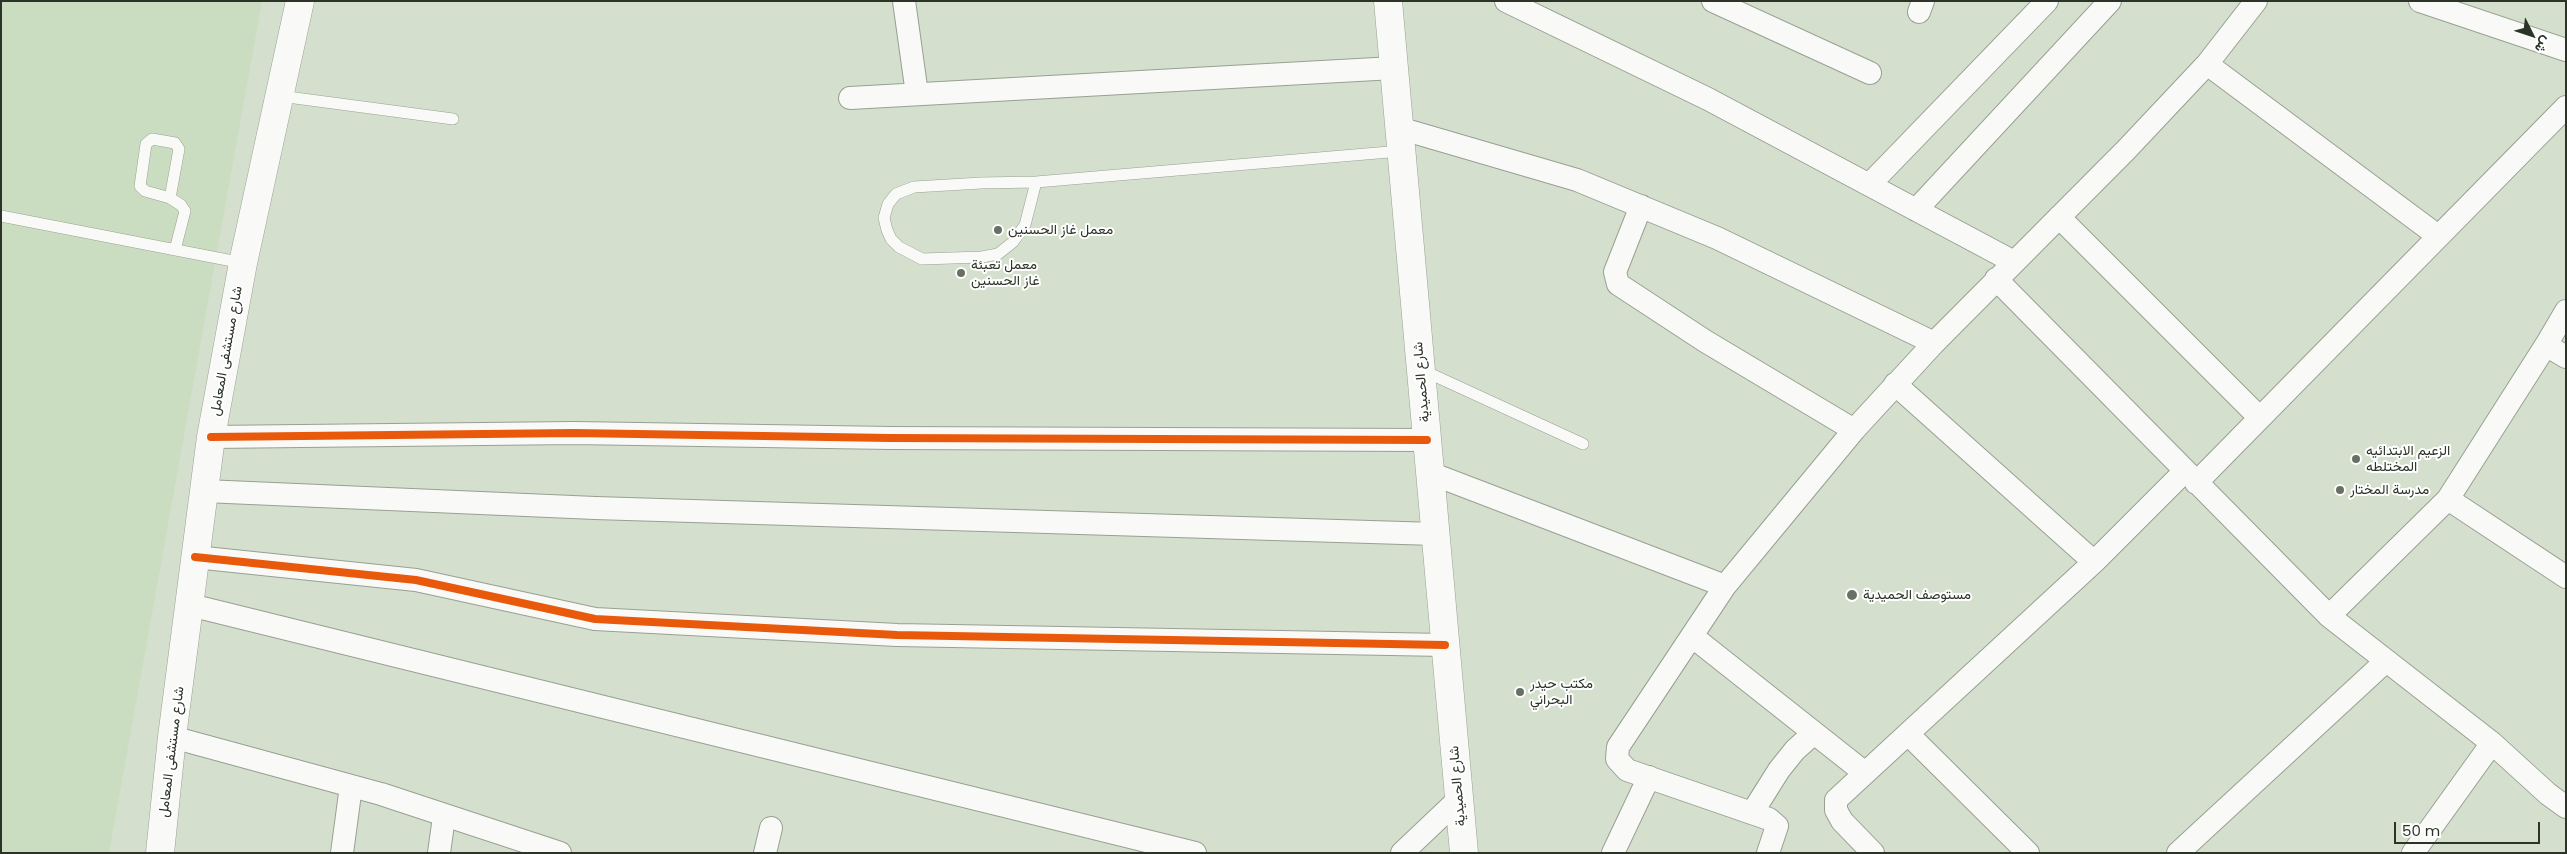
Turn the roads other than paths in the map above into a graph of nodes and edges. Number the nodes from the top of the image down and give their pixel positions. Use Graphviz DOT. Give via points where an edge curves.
graph roads {
  1 [pos="300,1"];
  2 [pos="904,1"];
  3 [pos="1388,1"];
  4 [pos="1713,1"];
  5 [pos="2047,1"];
  6 [pos="2110,1"];
  7 [pos="2256,1"];
  8 [pos="2420,1"];
  9 [pos="1509,2"];
  10 [pos="2566,50"];
  11 [pos="2207,64"];
  12 [pos="1394,68"];
  13 [pos="1870,73"];
  14 [pos="917,94"];
  15 [pos="280,96"];
  16 [pos="850,98"];
  17 [pos="2566,107"];
  18 [pos="453,120"];
  19 [pos="1400,139"];
  20 [pos="1036,182"];
  21 [pos="1869,185"];
  22 [pos="170,198"];
  23 [pos="1641,206"];
  24 [pos="1916,210"];
  25 [pos="1,216"];
  26 [pos="2059,217"];
  27 [pos="2438,236"];
  28 [pos="175,250"];
  29 [pos="2014,262"];
  30 [pos="243,263"];
  31 [pos="1996,279"];
  32 [pos="2566,311"];
  33 [pos="1934,343"];
  34 [pos="2546,345"];
  35 [pos="2566,357"];
  36 [pos="1421,369"];
  37 [pos="1895,384"];
  38 [pos="2260,418"];
  39 [pos="1854,430"];
  40 [pos="212,436"];
  41 [pos="1427,440"];
  42 [pos="1583,444"];
  43 [pos="1430,473"];
  44 [pos="2190,477"];
  45 [pos="204,491"];
  46 [pos="2448,498"];
  47 [pos="1435,534"];
  48 [pos="195,557"];
  49 [pos="2094,562"];
  50 [pos="2566,577"];
  51 [pos="1725,586"];
  52 [pos="190,605"];
  53 [pos="2329,616"];
  54 [pos="1693,637"];
  55 [pos="1446,645"];
  56 [pos="2386,660"];
  57 [pos="1814,733"];
  58 [pos="1908,734"];
  59 [pos="172,737"];
  60 [pos="2492,743"];
  61 [pos="1865,773"];
  62 [pos="1649,778"];
  63 [pos="351,786"];
  64 [pos="1459,800"];
  65 [pos="2566,807"];
  66 [pos="1752,813"];
  67 [pos="444,816"];
  68 [pos="771,828"];
  69 [pos="160,853"];
  70 [pos="342,853"];
  71 [pos="440,853"];
  72 [pos="560,853"];
  73 [pos="765,853"];
  74 [pos="1195,853"];
  75 [pos="1402,853"];
  76 [pos="1464,853"];
  77 [pos="1613,853"];
  78 [pos="1768,853"];
  79 [pos="1873,853"];
  80 [pos="2028,853"];
  81 [pos="2178,853"];
  82 [pos="2413,853"];
  1 -- 15 [label="main road, شارع مستشفى المعامل"];
  2 -- 14 [label="street"];
  3 -- 12 [label="main road, شارع الحميدية"];
  4 -- 13 [label="street"];
  5 -- 21 [label="street"];
  6 -- 24 [label="street"];
  7 -- 11 [label="street"];
  8 -- 10 [label="street"];
  9 -- 21 [label="street" via="1708,98"];
  11 -- 26 [label="street"];
  11 -- 27 [label="street"];
  12 -- 14 [label="street"];
  12 -- 19 [label="main road, شارع الحميدية"];
  14 -- 16 [label="street"];
  15 -- 18 [label="lane"];
  15 -- 30 [label="main road, شارع مستشفى المعامل"];
  17 -- 27 [label="street"];
  19 -- 20 [label="lane"];
  19 -- 23 [label="street" via="1577,180"];
  19 -- 36 [label="main road, شارع الحميدية"];
  20 -- 20 [label="lane" via="914,187 896,194 888,204 884,218 887,230 899,247 922,259 998,254 1013,242 1025,225"];
  21 -- 24 [label="street"];
  22 -- 22 [label="lane" via="145,191 140,186 146,144 152,139 174,142 180,149"];
  22 -- 28 [label="lane" via="185,211"];
  23 -- 33 [label="street" via="1717,238"];
  23 -- 39 [label="street" via="1615,272 1618,284"];
  24 -- 29 [label="street"];
  25 -- 28 [label="lane"];
  26 -- 29 [label="street"];
  26 -- 38 [label="street"];
  27 -- 38 [label="street"];
  28 -- 30 [label="lane"];
  29 -- 31 [label="street"];
  30 -- 40 [label="main road, شارع مستشفى المعامل"];
  31 -- 33 [label="street"];
  31 -- 44 [label="street"];
  32 -- 34 [label="street"];
  33 -- 37 [label="street"];
  34 -- 35 [label="street"];
  34 -- 46 [label="street"];
  36 -- 41 [label="main road, شارع الحميدية"];
  36 -- 42 [label="lane"];
  37 -- 39 [label="street"];
  37 -- 49 [label="street"];
  38 -- 44 [label="street"];
  39 -- 51 [label="street"];
  40 -- 41 [label="street" via="574,433"];
  40 -- 45 [label="main road, شارع مستشفى المعامل"];
  41 -- 43 [label="main road, شارع الحميدية"];
  43 -- 47 [label="main road, شارع الحميدية"];
  43 -- 51 [label="street"];
  44 -- 49 [label="street"];
  44 -- 53 [label="street"];
  45 -- 47 [label="street" via="595,508"];
  45 -- 48 [label="main road, شارع مستشفى المعامل"];
  46 -- 50 [label="street"];
  46 -- 53 [label="street"];
  47 -- 55 [label="main road, شارع الحميدية"];
  48 -- 52 [label="main road, شارع مستشفى المعامل"];
  48 -- 55 [label="street" via="416,580 596,619 897,635"];
  49 -- 58 [label="street"];
  51 -- 54 [label="street"];
  52 -- 59 [label="main road, شارع مستشفى المعامل"];
  52 -- 74 [label="street"];
  53 -- 56 [label="street"];
  54 -- 57 [label="street"];
  54 -- 62 [label="street" via="1618,747 1616,759 1627,770"];
  55 -- 64 [label="main road, شارع الحميدية"];
  56 -- 60 [label="street"];
  56 -- 81 [label="street"];
  57 -- 61 [label="street"];
  57 -- 66 [label="street" via="1778,770"];
  58 -- 61 [label="street"];
  58 -- 80 [label="street"];
  59 -- 63 [label="street"];
  59 -- 69 [label="main road, شارع مستشفى المعامل"];
  60 -- 65 [label="street"];
  60 -- 82 [label="street"];
  61 -- 79 [label="street" via="1836,800 1836,810 1842,821"];
  62 -- 66 [label="street"];
  62 -- 77 [label="street"];
  63 -- 67 [label="street"];
  63 -- 70 [label="street"];
  64 -- 75 [label="street"];
  64 -- 76 [label="main road, شارع الحميدية"];
  66 -- 78 [label="street" via="1769,819 1777,826"];
  67 -- 71 [label="street"];
  67 -- 72 [label="street"];
  68 -- 73 [label="street"];
}
